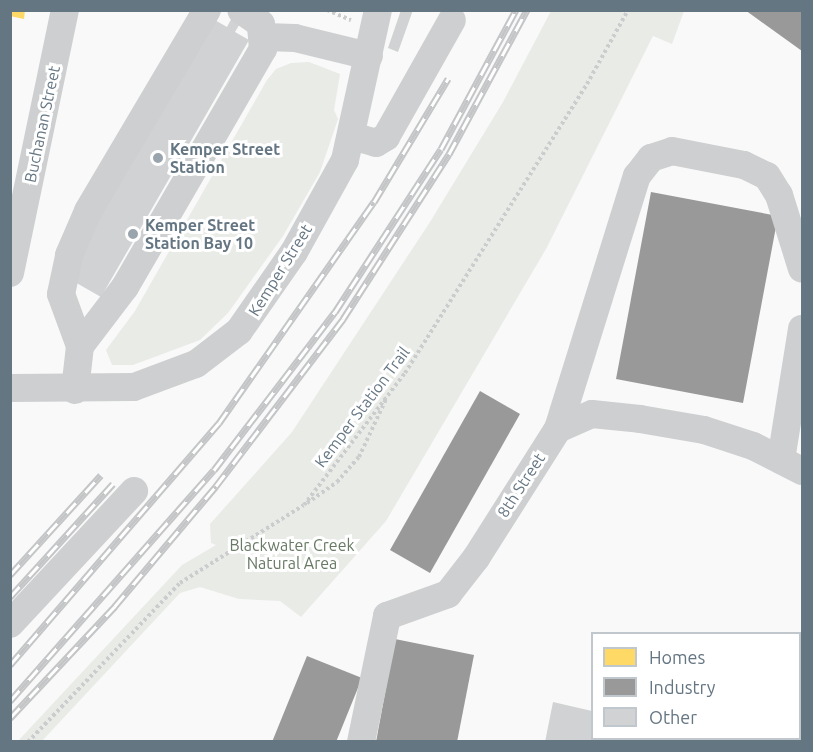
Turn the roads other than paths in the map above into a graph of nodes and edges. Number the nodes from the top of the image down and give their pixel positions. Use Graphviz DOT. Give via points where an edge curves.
graph roads {
  1 [pos="65,10"];
  2 [pos="207,10"];
  3 [pos="241,10"];
  4 [pos="366,16"];
  5 [pos="452,20"];
  6 [pos="265,37"];
  7 [pos="369,56"];
  8 [pos="352,136"];
  9 [pos="21,176"];
  10 [pos="802,269"];
  11 [pos="10,273"];
  12 [pos="802,329"];
  13 [pos="80,346"];
  14 [pos="10,388"];
  15 [pos="75,390"];
  16 [pos="558,429"];
  17 [pos="791,466"];
  18 [pos="134,491"];
  19 [pos="10,624"];
  20 [pos="361,741"];
  1 -- 9 [label="street, Buchanan Street"];
  2 -- 13 [label="street" via="88,211 69,255 61,294"];
  3 -- 6 [label="street" via="261,24"];
  4 -- 7 [label="street, Kemper Street"];
  5 -- 8 [label="street" via="386,137 376,143"];
  6 -- 7 [label="street" via="295,38"];
  6 -- 13 [label="street" via="263,48 125,287"];
  7 -- 8 [label="street, Kemper Street"];
  8 -- 15 [label="street, Kemper Street" via="345,160 294,252 239,331 196,364 155,381 134,387"];
  9 -- 11 [label="street, Buchanan Street"];
  10 -- 16 [label="street" via="779,195 767,176 744,165 672,151 651,158 637,176"];
  12 -- 17 [label="street"];
  13 -- 15 [label="street"];
  14 -- 15 [label="street, Kemper Street"];
  16 -- 17 [label="street" via="592,414 640,419 704,430 753,446"];
  16 -- 20 [label="street, 8th Street" via="476,558 447,594 387,616"];
  18 -- 19 [label="street"];
}
